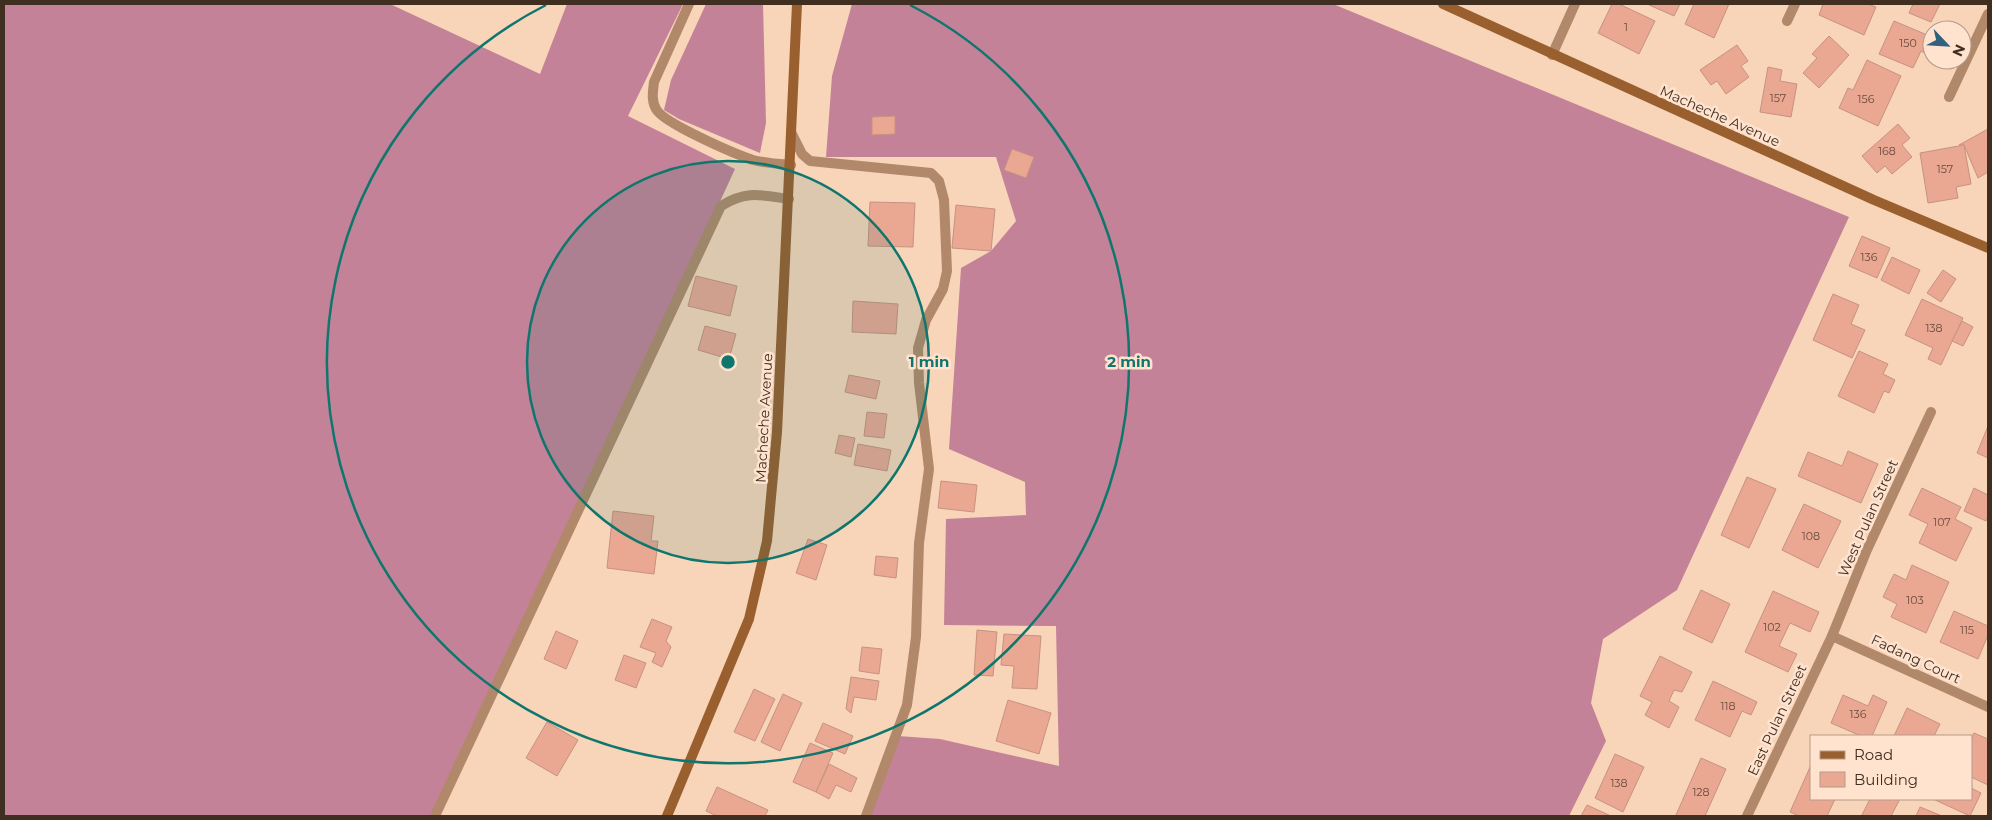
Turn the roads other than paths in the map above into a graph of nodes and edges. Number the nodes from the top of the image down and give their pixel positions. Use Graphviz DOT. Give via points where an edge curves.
graph roads {
  1 [pos="689,4"];
  2 [pos="797,4"];
  3 [pos="1444,4"];
  4 [pos="1575,4"];
  5 [pos="1795,4"];
  6 [pos="1988,14"];
  7 [pos="1787,21"];
  8 [pos="1552,55"];
  9 [pos="1949,97"];
  10 [pos="792,134"];
  11 [pos="791,165"];
  12 [pos="789,198"];
  13 [pos="1988,248"];
  14 [pos="1931,412"];
  15 [pos="1832,636"];
  16 [pos="1988,707"];
  17 [pos="435,816"];
  18 [pos="667,816"];
  19 [pos="866,816"];
  20 [pos="1747,816"];
  1 -- 11 [label="street" via="654,82 652,96 656,109 669,122 732,151 754,160"];
  2 -- 10 [label="main road, Macheche Avenue"];
  3 -- 8 [label="main road, Macheche Avenue"];
  4 -- 8 [label="street"];
  5 -- 7 [label="street"];
  6 -- 9 [label="street"];
  8 -- 13 [label="main road, Macheche Avenue"];
  10 -- 11 [label="main road, Macheche Avenue"];
  10 -- 19 [label="street" via="802,154 810,161 931,173 939,181 944,200 947,271 943,289 926,320 918,348 929,468 920,543 916,637 906,705"];
  11 -- 12 [label="main road, Macheche Avenue"];
  12 -- 17 [label="street" via="751,194 736,197 721,206"];
  12 -- 18 [label="main road, Macheche Avenue" via="773,496 760,579 749,619"];
  14 -- 15 [label="street, West Pulan Street" via="1866,552"];
  15 -- 16 [label="street, Fadang Court"];
  15 -- 20 [label="street, East Pulan Street"];
}
